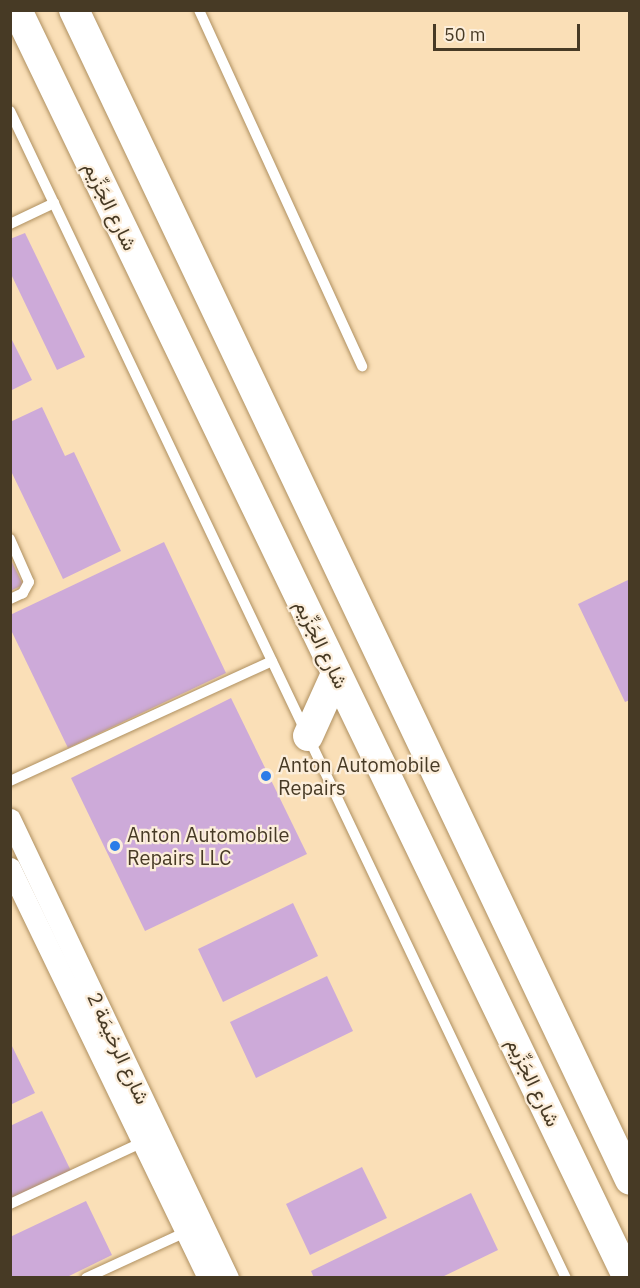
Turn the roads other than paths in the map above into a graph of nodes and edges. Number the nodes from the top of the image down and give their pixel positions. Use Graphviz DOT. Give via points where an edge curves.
graph roads {
  1 [pos="17,10"];
  2 [pos="74,10"];
  3 [pos="199,10"];
  4 [pos="10,111"];
  5 [pos="54,202"];
  6 [pos="10,224"];
  7 [pos="362,366"];
  8 [pos="10,539"];
  9 [pos="10,599"];
  10 [pos="272,661"];
  11 [pos="336,674"];
  12 [pos="308,736"];
  13 [pos="10,781"];
  14 [pos="10,819"];
  15 [pos="17,852"];
  16 [pos="10,868"];
  17 [pos="143,1142"];
  18 [pos="630,1180"];
  19 [pos="10,1204"];
  20 [pos="186,1232"];
  21 [pos="86,1278"];
  22 [pos="208,1278"];
  23 [pos="228,1278"];
  24 [pos="566,1278"];
  25 [pos="628,1278"];
  1 -- 11 [label="street, شارع الجَزِّيم"];
  2 -- 18 [label="street"];
  3 -- 7 [label="lane"];
  4 -- 5 [label="lane"];
  5 -- 6 [label="lane"];
  5 -- 10 [label="lane"];
  8 -- 9 [label="lane" via="28,582 23,593"];
  10 -- 12 [label="lane"];
  10 -- 13 [label="lane"];
  11 -- 12 [label="street"];
  11 -- 25 [label="street, شارع الجَزِّيم"];
  12 -- 24 [label="lane"];
  14 -- 15 [label="street, شارع الرخيمَة 2"];
  15 -- 23 [label="street, شارع الرخيمَة 2"];
  16 -- 17 [label="street, شارع الرخيمَة 2"];
  17 -- 19 [label="lane"];
  17 -- 20 [label="street, شارع الرخيمَة 2"];
  20 -- 21 [label="lane"];
  20 -- 22 [label="street, شارع الرخيمَة 2"];
}
